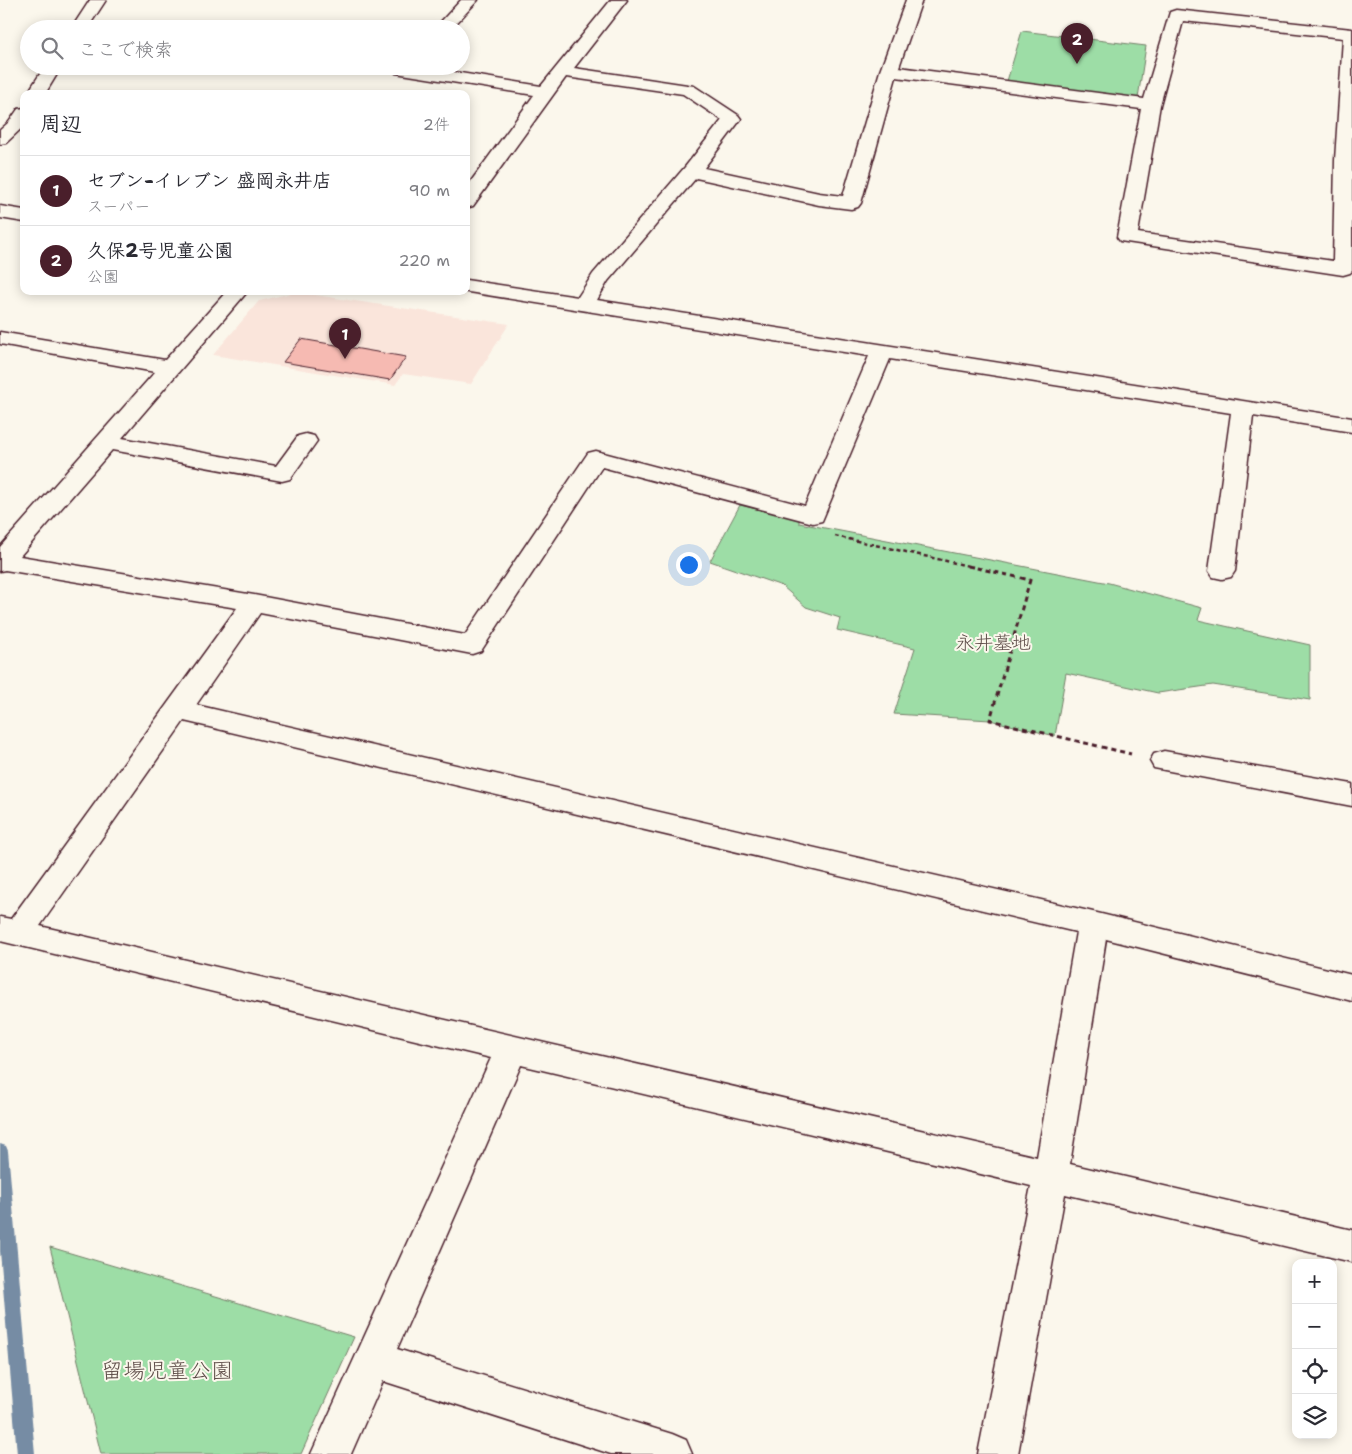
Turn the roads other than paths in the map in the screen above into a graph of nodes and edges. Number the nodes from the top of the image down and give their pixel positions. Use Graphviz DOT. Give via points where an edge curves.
graph roads {
  1 [pos="98,0"];
  2 [pos="470,0"];
  3 [pos="619,0"];
  4 [pos="914,0"];
  5 [pos="85,20"];
  6 [pos="451,20"];
  7 [pos="562,71"];
  8 [pos="889,71"];
  9 [pos="48,75"];
  10 [pos="445,75"];
  11 [pos="39,90"];
  12 [pos="545,92"];
  13 [pos="1151,105"];
  14 [pos="20,119"];
  15 [pos="0,139"];
  16 [pos="1348,161"];
  17 [pos="692,171"];
  18 [pos="470,196"];
  19 [pos="0,212"];
  20 [pos="20,215"];
  21 [pos="470,287"];
  22 [pos="235,295"];
  23 [pos="584,304"];
  24 [pos="0,338"];
  25 [pos="882,351"];
  26 [pos="171,368"];
  27 [pos="1243,408"];
  28 [pos="1352,425"];
  29 [pos="306,441"];
  30 [pos="107,442"];
  31 [pos="1,562"];
  32 [pos="1222,571"];
  33 [pos="254,603"];
  34 [pos="178,710"];
  35 [pos="1164,761"];
  36 [pos="1352,795"];
  37 [pos="1093,924"];
  38 [pos="9,931"];
  39 [pos="1352,988"];
  40 [pos="512,1048"];
  41 [pos="1051,1175"];
  42 [pos="1352,1246"];
  43 [pos="373,1360"];
  44 [pos="331,1454"];
  45 [pos="672,1454"];
  46 [pos="998,1454"];
  1 -- 5 [label="street"];
  2 -- 6 [label="street"];
  3 -- 7 [label="street"];
  4 -- 8 [label="street"];
  7 -- 12 [label="street"];
  7 -- 17 [label="street" via="688,90 732,119"];
  8 -- 13 [label="street"];
  8 -- 17 [label="street" via="851,203"];
  9 -- 11 [label="street"];
  10 -- 12 [label="street"];
  12 -- 18 [label="street"];
  13 -- 16 [label="street" via="1176,16 1351,34"];
  13 -- 16 [label="street" via="1127,237 1343,269"];
  14 -- 15 [label="street"];
  17 -- 23 [label="street" via="600,278"];
  19 -- 20 [label="street"];
  21 -- 23 [label="street"];
  22 -- 26 [label="street"];
  23 -- 25 [label="street"];
  24 -- 26 [label="street"];
  25 -- 27 [label="street"];
  25 -- 33 [label="street" via="813,516 596,458 472,645"];
  26 -- 30 [label="street"];
  27 -- 28 [label="street"];
  27 -- 32 [label="street"];
  29 -- 30 [label="street" via="282,474"];
  30 -- 31 [label="street"];
  31 -- 33 [label="street"];
  33 -- 34 [label="street"];
  34 -- 37 [label="street"];
  34 -- 38 [label="street"];
  35 -- 36 [label="street"];
  37 -- 39 [label="street"];
  37 -- 41 [label="street"];
  38 -- 40 [label="street"];
  40 -- 41 [label="street"];
  40 -- 43 [label="street"];
  41 -- 42 [label="street"];
  41 -- 46 [label="street"];
  43 -- 44 [label="street"];
  43 -- 45 [label="street"];
}
